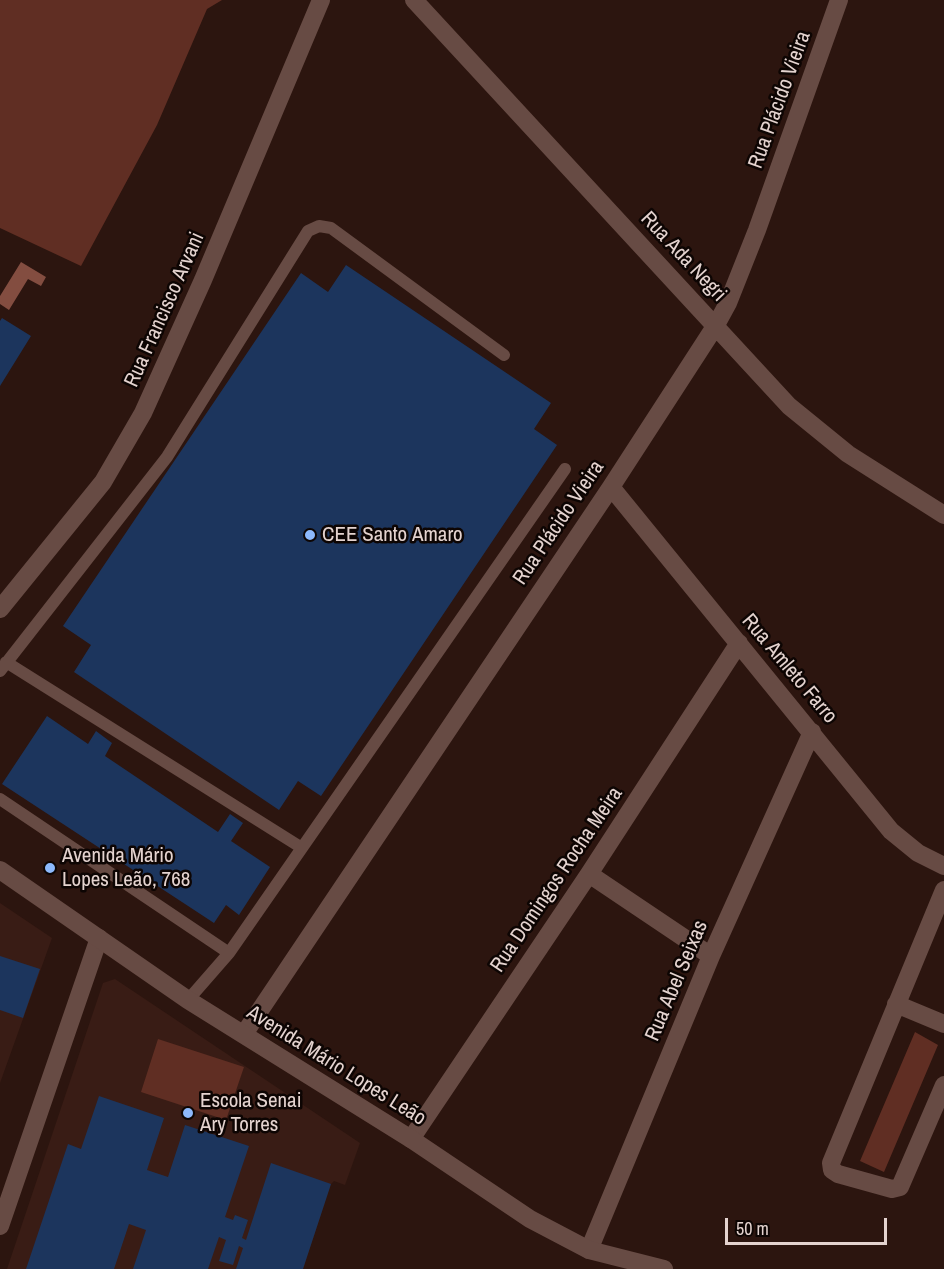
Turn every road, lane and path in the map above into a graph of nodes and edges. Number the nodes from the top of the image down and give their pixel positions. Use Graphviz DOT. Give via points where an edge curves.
graph roads {
  1 [pos="321,0"];
  2 [pos="414,0"];
  3 [pos="839,0"];
  4 [pos="716,325"];
  5 [pos="504,355"];
  6 [pos="565,469"];
  7 [pos="611,487"];
  8 [pos="944,514"];
  9 [pos="0,609"];
  10 [pos="739,643"];
  11 [pos="3,666"];
  12 [pos="812,732"];
  13 [pos="0,798"];
  14 [pos="302,848"];
  15 [pos="944,866"];
  16 [pos="0,870"];
  17 [pos="589,874"];
  18 [pos="944,890"];
  19 [pos="99,938"];
  20 [pos="229,953"];
  21 [pos="711,956"];
  22 [pos="188,1000"];
  23 [pos="896,1004"];
  24 [pos="944,1024"];
  25 [pos="244,1034"];
  26 [pos="944,1085"];
  27 [pos="411,1139"];
  28 [pos="0,1226"];
  29 [pos="589,1250"];
  30 [pos="664,1269"];
  1 -- 9 [label="street, Rua Francisco Arvani" via="204,280 143,413 103,482"];
  2 -- 4 [label="street, Rua Ada Negri"];
  3 -- 4 [label="street, Rua Plácido Vieira" via="757,230"];
  4 -- 7 [label="street, Rua Plácido Vieira"];
  4 -- 8 [label="street, Rua Ada Negri" via="814,429"];
  5 -- 11 [label="lane" via="331,228 319,226 308,231 167,457"];
  6 -- 14 [label="lane"];
  7 -- 10 [label="street, Rua Amleto Farro"];
  7 -- 25 [label="street, Rua Plácido Vieira"];
  10 -- 12 [label="street, Rua Amleto Farro"];
  10 -- 17 [label="street, Rua Domingos Rocha Meira"];
  11 -- 14 [label="lane"];
  12 -- 15 [label="street, Rua Amleto Farro" via="891,831 918,853"];
  12 -- 21 [label="street, Rua Abel Seixas"];
  13 -- 20 [label="lane"];
  14 -- 20 [label="lane"];
  16 -- 19 [label="street, Avenida Mário Lopes Leão"];
  17 -- 21 [label="street"];
  17 -- 27 [label="street, Rua Domingos Rocha Meira"];
  18 -- 23 [label="street"];
  19 -- 22 [label="street, Avenida Mário Lopes Leão"];
  19 -- 28 [label="street"];
  20 -- 22 [label="lane"];
  21 -- 29 [label="street, Rua Abel Seixas"];
  22 -- 25 [label="street, Avenida Mário Lopes Leão"];
  23 -- 24 [label="street"];
  23 -- 26 [label="street" via="831,1163 832,1170 892,1189 900,1187"];
  25 -- 27 [label="street, Avenida Mário Lopes Leão"];
  27 -- 29 [label="street, Avenida Mário Lopes Leão" via="530,1219"];
  29 -- 30 [label="street, Avenida Mário Lopes Leão"];
}
